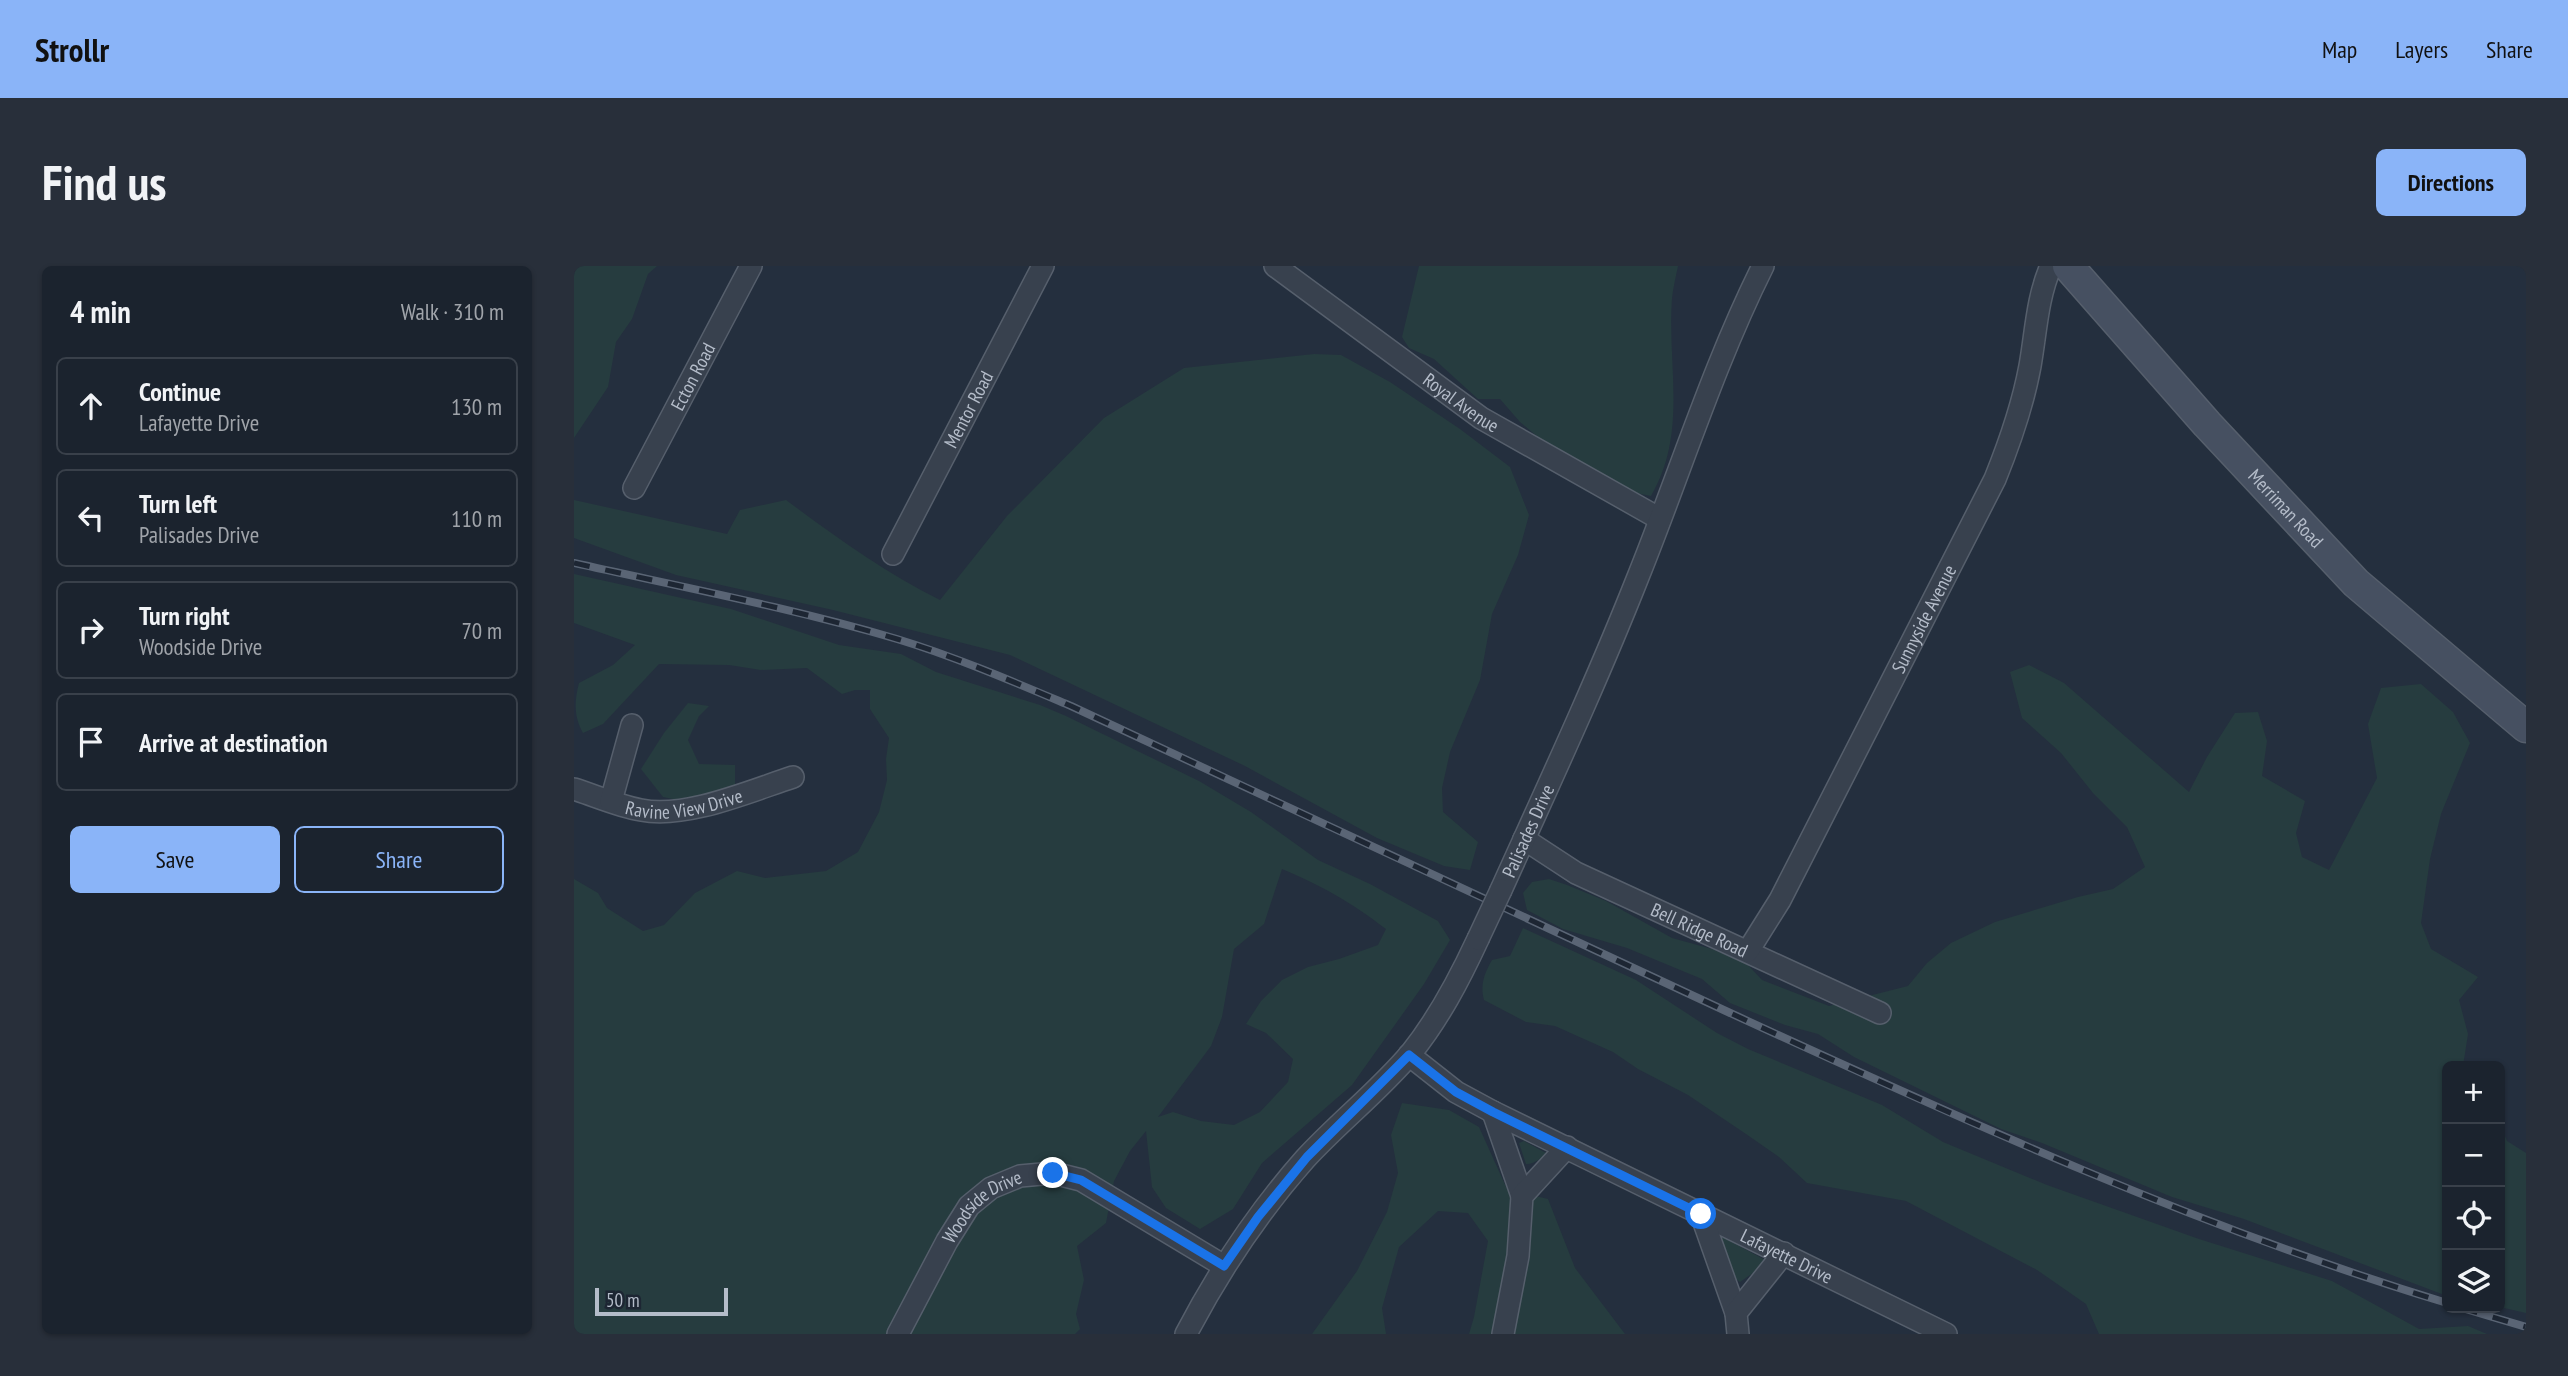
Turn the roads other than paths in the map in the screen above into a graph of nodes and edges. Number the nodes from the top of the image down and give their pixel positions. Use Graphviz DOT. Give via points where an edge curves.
graph roads {
  1 [pos="751,266"];
  2 [pos="1043,266"];
  3 [pos="1275,266"];
  4 [pos="1763,266"];
  5 [pos="2050,266"];
  6 [pos="2068,266"];
  7 [pos="634,488"];
  8 [pos="1660,519"];
  9 [pos="893,554"];
  10 [pos="632,725"];
  11 [pos="2526,727"];
  12 [pos="793,776"];
  13 [pos="574,789"];
  14 [pos="611,801"];
  15 [pos="1524,839"];
  16 [pos="1748,951"];
  17 [pos="1880,1013"];
  18 [pos="1409,1055"];
  19 [pos="1493,1112"];
  20 [pos="1567,1147"];
  21 [pos="1522,1196"];
  22 [pos="1701,1214"];
  23 [pos="1784,1254"];
  24 [pos="1224,1266"];
  25 [pos="1737,1324"];
  26 [pos="898,1334"];
  27 [pos="1186,1334"];
  28 [pos="1503,1334"];
  29 [pos="1947,1334"];
  1 -- 7 [label="street, Ecton Road"];
  2 -- 9 [label="street, Mentor Road"];
  3 -- 8 [label="street, Royal Avenue" via="1481,418"];
  4 -- 8 [label="street, Palisades Drive" via="1714,375"];
  5 -- 16 [label="street, Sunnyside Avenue" via="2030,367 1995,478 1780,900"];
  6 -- 11 [label="main road, Merriman Road" via="2356,583"];
  8 -- 15 [label="street, Palisades Drive"];
  10 -- 14 [label="street"];
  12 -- 14 [label="street, Ravine View Drive" via="696,808 642,811"];
  13 -- 14 [label="street, Ravine View Drive"];
  15 -- 16 [label="street, Bell Ridge Road" via="1576,873"];
  15 -- 18 [label="street, Palisades Drive, bridge" via="1451,997"];
  16 -- 17 [label="street, Bell Ridge Road"];
  18 -- 19 [label="street, Lafayette Drive" via="1456,1092"];
  18 -- 24 [label="street, Palisades Drive" via="1298,1167"];
  19 -- 20 [label="street, Lafayette Drive"];
  19 -- 21 [label="street"];
  20 -- 21 [label="street"];
  20 -- 22 [label="street, Lafayette Drive"];
  21 -- 28 [label="street" via="1518,1256"];
  22 -- 23 [label="street, Lafayette Drive"];
  22 -- 25 [label="street"];
  23 -- 25 [label="street"];
  23 -- 29 [label="street, Lafayette Drive"];
  24 -- 26 [label="street, Woodside Drive" via="1081,1180 1053,1173 1020,1175 991,1188 969,1206"];
  24 -- 27 [label="street, Palisades Drive"];
}
